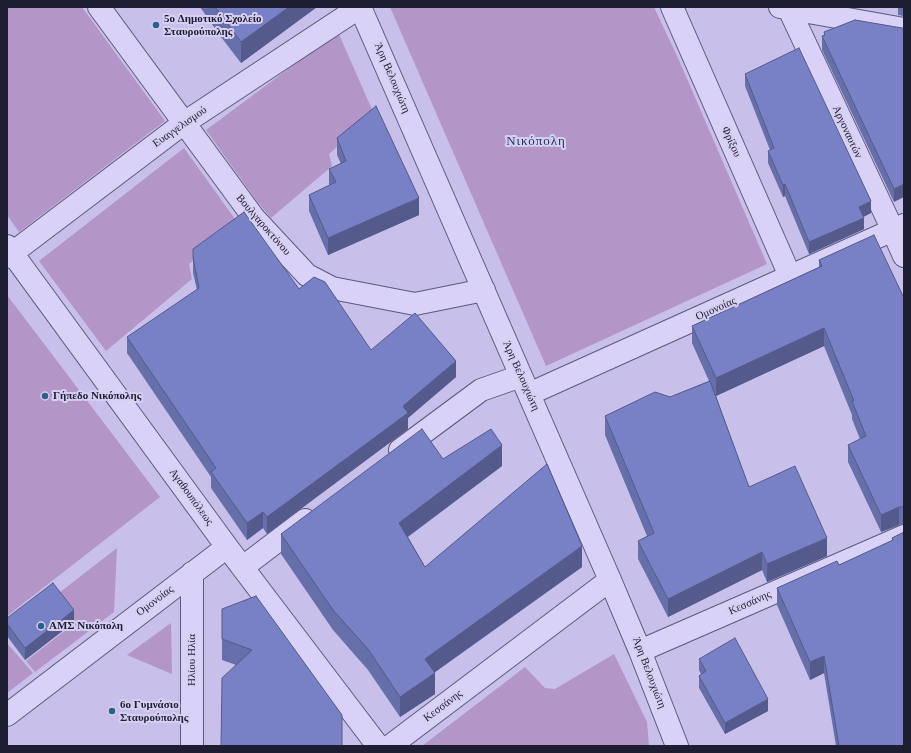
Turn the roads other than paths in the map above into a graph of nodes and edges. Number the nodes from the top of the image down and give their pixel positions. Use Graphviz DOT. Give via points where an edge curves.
graph roads {
  1 [pos="99,7"];
  2 [pos="360,7"];
  3 [pos="672,7"];
  4 [pos="784,8"];
  5 [pos="904,29"];
  6 [pos="184,123"];
  7 [pos="898,227"];
  8 [pos="9,252"];
  9 [pos="904,256"];
  10 [pos="790,276"];
  11 [pos="484,290"];
  12 [pos="525,385"];
  13 [pos="387,460"];
  14 [pos="318,511"];
  15 [pos="904,536"];
  16 [pos="227,547"];
  17 [pos="243,567"];
  18 [pos="192,573"];
  19 [pos="610,580"];
  20 [pos="640,651"];
  21 [pos="7,715"];
  22 [pos="192,746"];
  23 [pos="378,746"];
  24 [pos="390,746"];
  25 [pos="677,746"];
  1 -- 6 [label="street, Βουλγαροκτόνου"];
  2 -- 6 [label="street, Ευαγγελισμού"];
  2 -- 11 [label="street, Άρη Βελουχιώτη"];
  3 -- 10 [label="street, Φρίξου"];
  4 -- 5 [label="street"];
  4 -- 7 [label="street, Αργοναυτών" via="889,222"];
  6 -- 8 [label="street, Ευαγγελισμού"];
  6 -- 11 [label="street, Βουλγαροκτόνου" via="254,218 307,276 332,288 415,304"];
  7 -- 9 [label="street, Αργοναυτών"];
  7 -- 10 [label="street, Ομονοίας"];
  8 -- 16 [label="street, Αγαθουπόλεως"];
  10 -- 12 [label="street, Ομονοίας"];
  11 -- 12 [label="street, Άρη Βελουχιώτη"];
  12 -- 13 [label="street, Ομονοίας" via="481,390"];
  12 -- 19 [label="street, Άρη Βελουχιώτη"];
  14 -- 17 [label="street"];
  15 -- 20 [label="street, Κεσσάνης"];
  16 -- 17 [label="street, Αγαθουπόλεως"];
  16 -- 18 [label="street, Ομονοίας"];
  17 -- 23 [label="street, Αγαθουπόλεως"];
  18 -- 21 [label="street, Ομονοίας"];
  18 -- 22 [label="street, Ηλίου Ηλία"];
  19 -- 20 [label="street, Άρη Βελουχιώτη"];
  19 -- 24 [label="street, Κεσσάνης"];
  20 -- 25 [label="street, Άρη Βελουχιώτη"];
}
